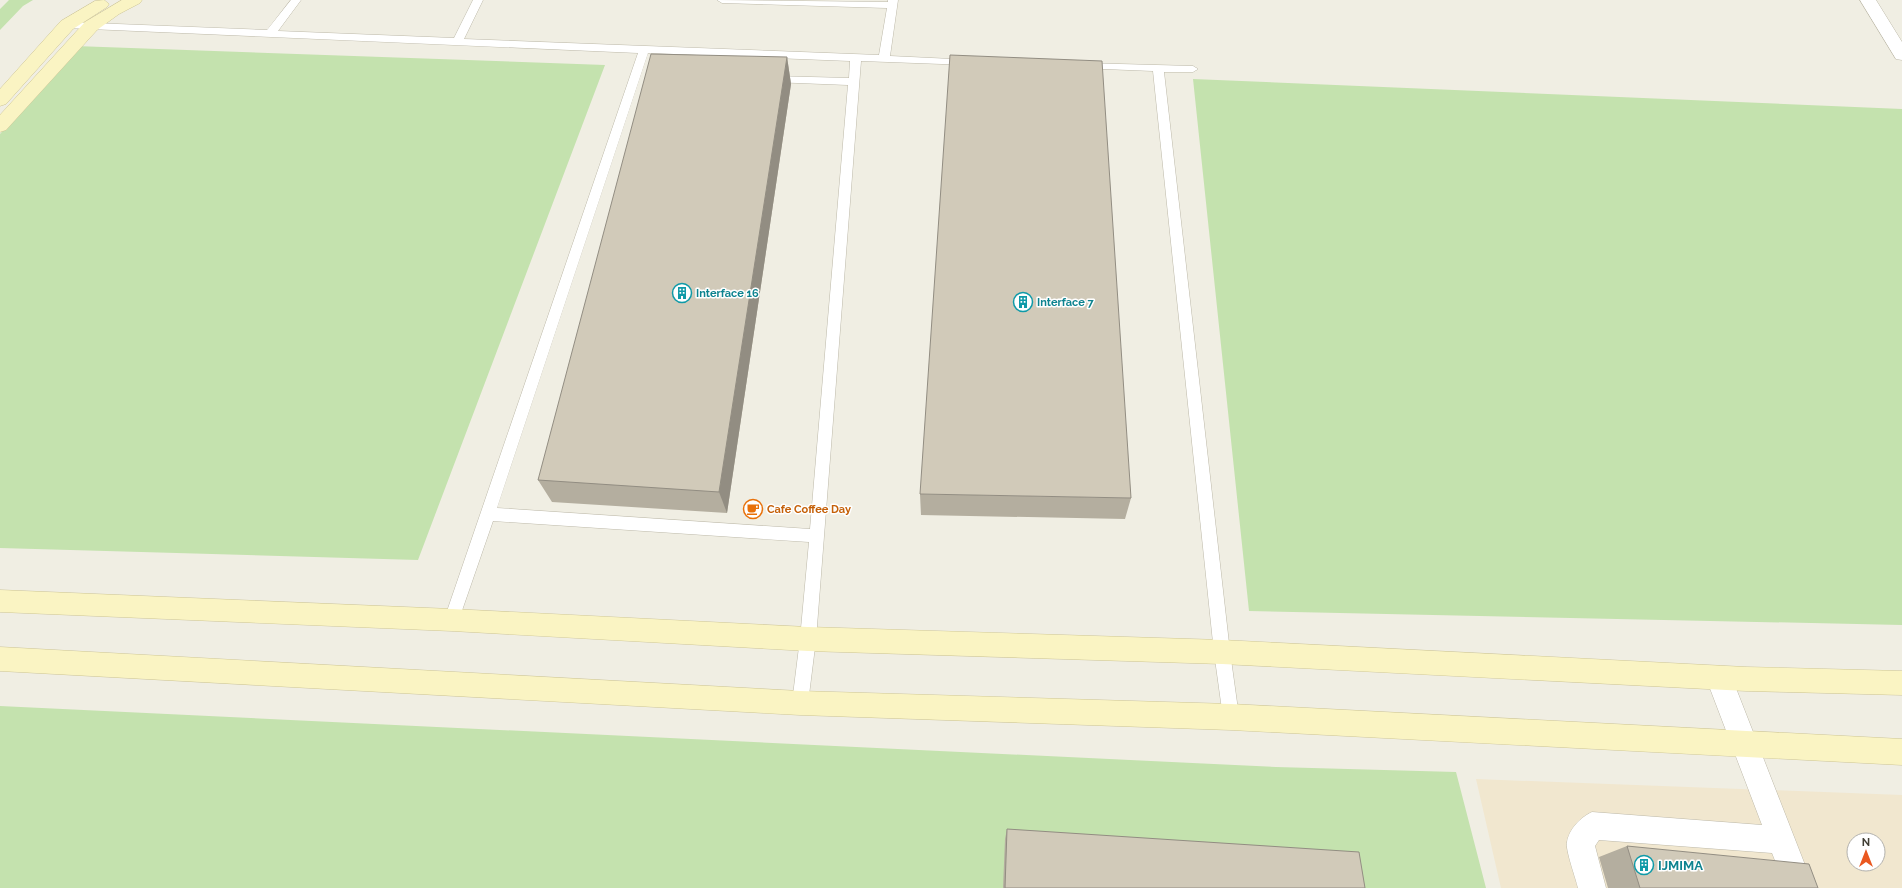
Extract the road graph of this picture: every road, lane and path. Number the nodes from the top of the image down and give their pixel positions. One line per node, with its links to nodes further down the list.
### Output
1 (107, 0): 8 (street)
2 (134, 0): 9 (street)
3 (296, 0): 10 (lane)
4 (478, 0): 11 (lane)
5 (722, 0): 7 (lane)
6 (1868, 0): 13 (street)
7 (893, 2): 15 (lane)
8 (67, 25): 9 (lane); 22 (street)
9 (91, 26): 10 (lane); 23 (street)
10 (270, 34): 11 (lane)
11 (457, 42): 12 (lane)
12 (644, 50): 14 (lane); 24 (lane)
13 (1902, 55)
14 (856, 58): 15 (lane); 21 (lane)
15 (884, 59): 16 (lane)
16 (978, 62)
17 (1072, 65): 18 (lane)
18 (1158, 68): 19 (lane); 29 (lane)
19 (1193, 69)
20 (760, 78): 21 (lane)
21 (854, 82): 25 (lane)
22 (0, 100)
23 (0, 126)
24 (487, 514): 25 (lane); 27 (lane)
25 (816, 536): 28 (lane)
26 (0, 601): 27 (street)
27 (452, 620): 28 (street)
28 (808, 639): 29 (street); 33 (lane)
29 (1222, 652): 31 (street); 34 (lane)
30 (0, 659): 33 (street)
31 (1718, 678): 32 (street); 35 (street)
32 (1902, 683)
33 (800, 702): 34 (street)
34 (1231, 717): 35 (street)
35 (1744, 745): 36 (street); 37 (street)
36 (1902, 752)
37 (1781, 840): 38 (street); 39 (street)
38 (1592, 888)
39 (1800, 888)

